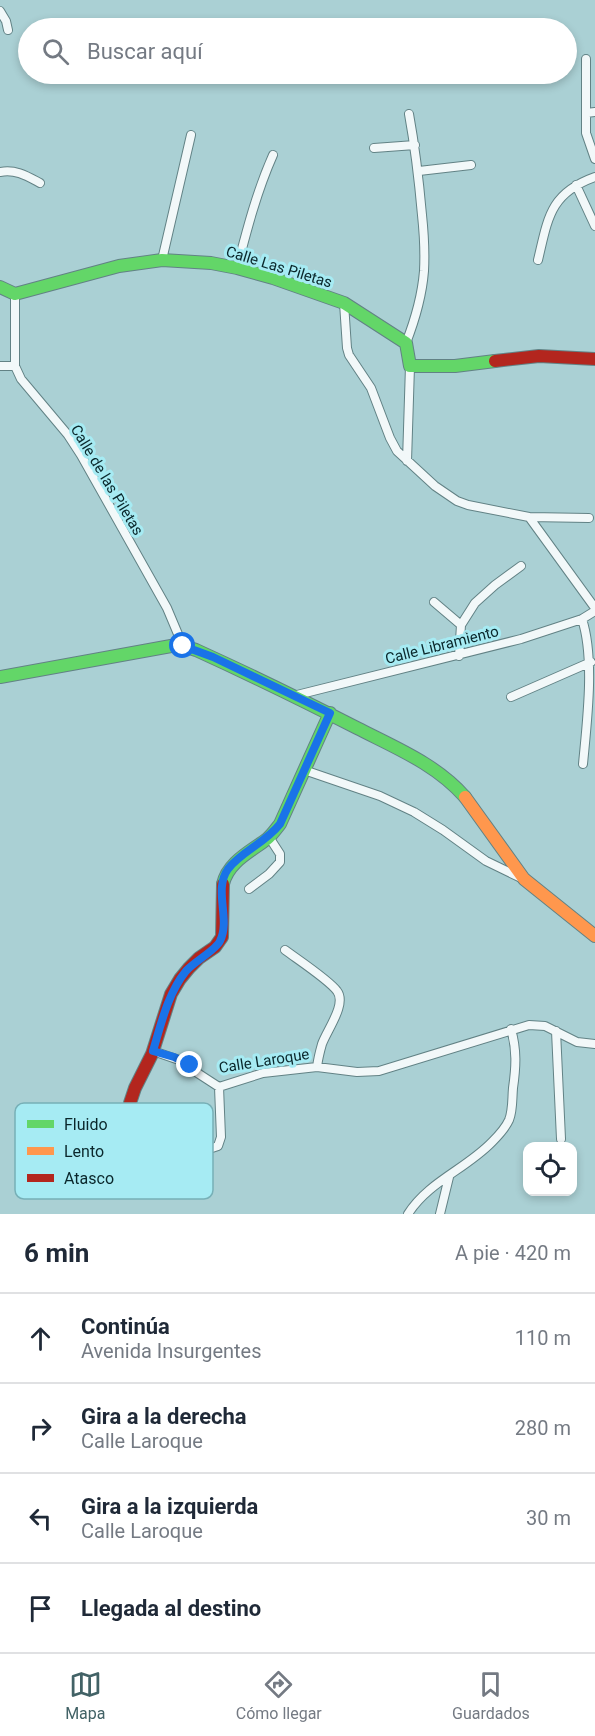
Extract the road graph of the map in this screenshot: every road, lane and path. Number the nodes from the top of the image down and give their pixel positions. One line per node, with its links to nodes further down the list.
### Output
1 (0, 11): 2 (street)
2 (8, 30)
3 (586, 59): 4 (street)
4 (590, 112): 10 (street)
5 (410, 114): 7 (street)
6 (191, 135): 18 (street)
7 (415, 145): 8 (street); 12 (street)
8 (374, 148)
9 (273, 155): 20 (street)
10 (595, 159)
11 (471, 165): 12 (street)
12 (418, 171): 24 (street)
13 (0, 172): 15 (street)
14 (595, 177): 16 (street)
15 (40, 183)
16 (576, 185): 17 (street); 19 (street)
17 (595, 226)
18 (162, 260): 20 (street, Calle Las Piletas); 22 (street, Calle Las Piletas)
19 (538, 260)
20 (237, 268): 23 (street, Calle Las Piletas)
21 (0, 287): 22 (street)
22 (15, 294): 27 (street)
23 (344, 303): 24 (street, Calle Las Piletas); 29 (street)
24 (406, 343): 28 (street)
25 (595, 359): 28 (street)
26 (0, 366): 27 (street)
27 (15, 366): 37 (street, Calle de las Piletas)
28 (410, 366): 29 (street)
29 (407, 460): 30 (street)
30 (529, 517): 31 (street); 34 (street)
31 (589, 518)
32 (521, 566): 36 (street)
33 (434, 602): 36 (street)
34 (595, 610): 35 (street, Calle Libramiento)
35 (582, 619): 38 (street, Calle Libramiento); 39 (street)
36 (460, 625): 38 (street)
37 (183, 646): 40 (street); 41 (street)
38 (459, 656): 41 (street, Calle Libramiento)
39 (591, 662): 42 (street); 44 (street)
40 (0, 677)
41 (293, 696): 43 (street)
42 (511, 697)
43 (330, 713): 45 (street); 47 (street)
44 (583, 764)
45 (304, 770): 46 (street); 47 (street)
46 (269, 837): 48 (street); 54 (street)
47 (525, 879): 49 (street)
48 (249, 889)
49 (595, 936)
50 (285, 950): 55 (street)
51 (511, 1029): 52 (street, Calle Laroque); 55 (street, Calle Laroque); 60 (street)
52 (556, 1032): 53 (street, Calle Laroque); 58 (street)
53 (595, 1044)
54 (153, 1051): 56 (street, Calle Laroque); 57 (street)
55 (317, 1067): 56 (street, Calle Laroque)
56 (219, 1087): 59 (street)
57 (131, 1103)
58 (561, 1139)
59 (213, 1148)
60 (449, 1176): 61 (street); 62 (street)
61 (408, 1214)
62 (440, 1214)

